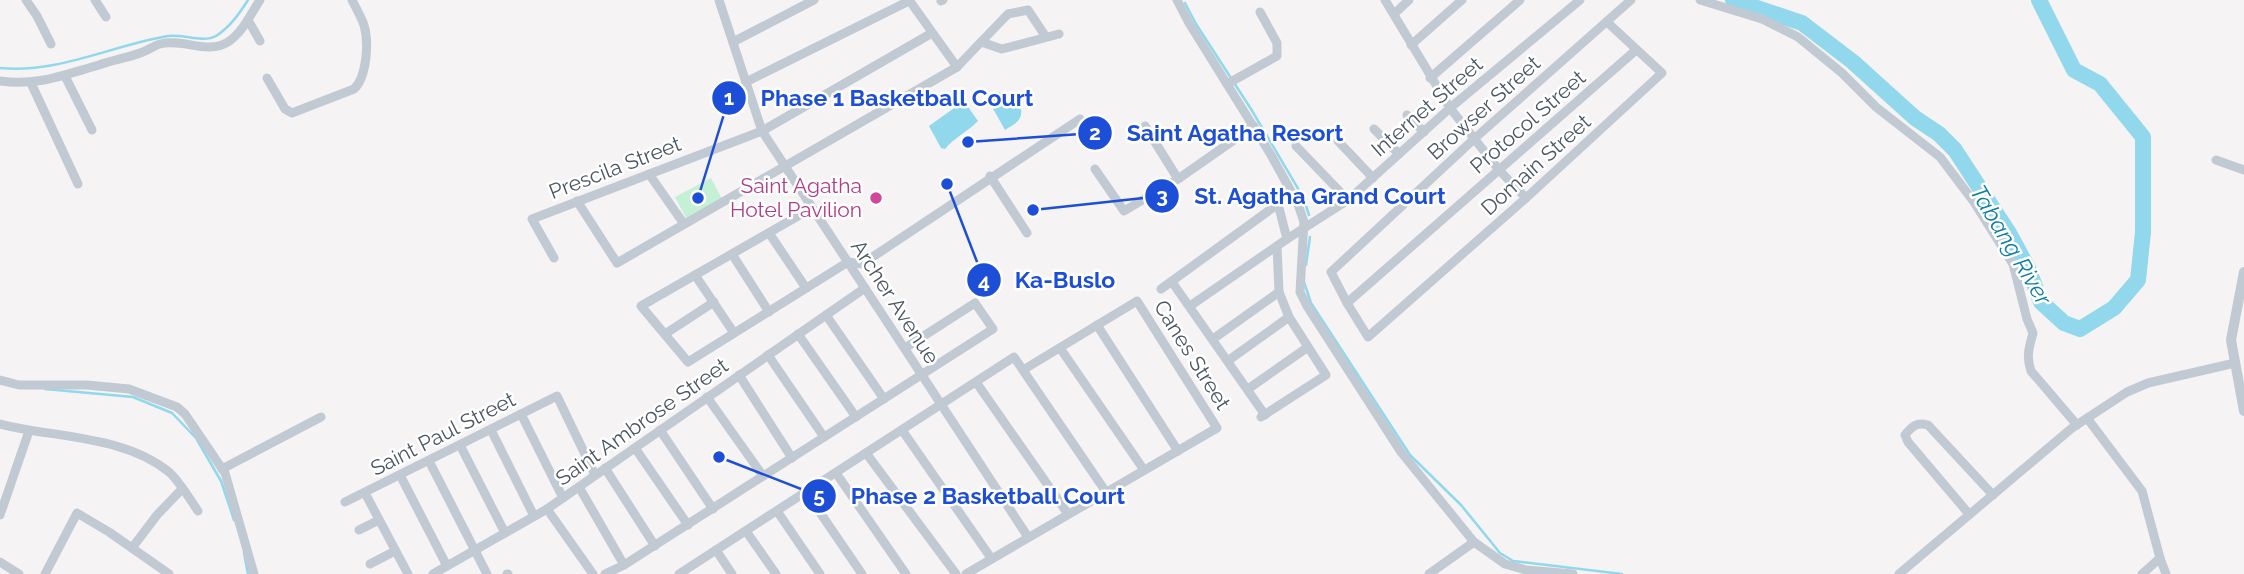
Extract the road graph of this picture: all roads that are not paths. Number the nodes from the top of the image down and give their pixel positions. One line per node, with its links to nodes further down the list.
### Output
1 (26, 0): 27 (street)
2 (95, 0): 18 (street)
3 (260, 0): 19 (street)
4 (352, 0): 32 (street)
5 (719, 0): 25 (street, Archer Avenue)
6 (814, 0): 25 (street)
7 (909, 0): 21 (street); 35 (street)
8 (1178, 0): 36 (street)
9 (1385, 0): 17 (street)
10 (1409, 0): 17 (street)
11 (1462, 0): 28 (street)
12 (1520, 0): 33 (street)
13 (1580, 0): 38 (street, Internet Street)
14 (1631, 0): 20 (street, Browser Street)
15 (1700, 0): 113 (street)
16 (1260, 12): 36 (street)
17 (1394, 14): 28 (street)
18 (106, 17)
19 (248, 20): 24 (street); 31 (street)
20 (1607, 22): 29 (street); 47 (street, Browser Street)
21 (932, 33): 30 (street); 45 (street, Prescila Street)
22 (1059, 34): 23 (street)
23 (1046, 37): 26 (street); 26 (street)
24 (260, 41)
25 (733, 42): 35 (street, Archer Avenue)
26 (981, 42): 30 (street)
27 (51, 44)
28 (1411, 45): 33 (street)
29 (1636, 50): 54 (street, Protocol Street); 61 (street, Domain Street)
30 (957, 67): 52 (street)
31 (65, 76): 37 (street); 44 (street)
32 (267, 78)
33 (1430, 78): 38 (street)
34 (0, 81): 37 (street)
35 (746, 82): 45 (street, Archer Avenue)
36 (1231, 82): 42 (street)
37 (31, 83): 60 (street)
38 (1450, 108): 46 (street, Internet Street); 47 (street)
39 (1407, 115): 46 (street)
40 (1080, 119): 57 (street)
41 (1145, 126): 59 (street)
42 (1254, 126): 59 (street); 66 (street)
43 (1374, 129): 50 (street)
44 (92, 130)
45 (762, 131): 52 (street, Archer Avenue); 56 (street, Prescila Street)
46 (1424, 132): 50 (street, Internet Street)
47 (1474, 139): 54 (street); 82 (street, Browser Street)
48 (1338, 141): 58 (street)
49 (1296, 146): 62 (street)
50 (1399, 154): 58 (street, Internet Street)
51 (2216, 160): 55 (street)
52 (785, 166): 64 (street, Archer Avenue); 65 (street)
53 (1095, 169): 59 (street)
54 (1499, 170): 61 (street); 82 (street, Protocol Street)
55 (2244, 170)
56 (649, 174): 63 (street, Prescila Street); 65 (street)
57 (990, 176): 68 (street); 73 (street)
58 (1373, 178): 62 (street, Internet Street)
59 (1178, 179)
60 (78, 184)
61 (1526, 198): 82 (street, Domain Street)
62 (1348, 200): 66 (street, Internet Street)
63 (577, 201): 65 (street); 72 (street, Prescila Street)
64 (812, 208): 67 (street); 73 (street, Archer Avenue)
65 (684, 224)
66 (1303, 230): 69 (street, Internet Street); 156 (street)
67 (769, 233): 71 (street); 77 (street)
68 (1027, 233)
69 (1287, 239): 70 (street, Internet Street); 76 (street)
70 (1277, 246): 80 (street); 83 (street, Internet Street)
71 (732, 254): 75 (street); 84 (street)
72 (554, 258)
73 (848, 262): 77 (street); 78 (street, Archer Avenue)
74 (2244, 272): 97 (street)
75 (695, 275): 81 (street); 89 (street)
76 (1172, 282): 79 (street); 83 (street)
77 (806, 288): 84 (street)
78 (865, 288): 85 (street, Saint Ambrose Street); 93 (street, Archer Avenue)
79 (1161, 289)
80 (1279, 292): 86 (street); 91 (street)
81 (714, 302): 88 (street); 89 (street)
82 (1347, 303)
83 (1190, 306): 91 (street)
84 (769, 312): 88 (street)
85 (826, 314): 90 (street, Saint Ambrose Street); 105 (street)
86 (1289, 317): 92 (street); 96 (street)
87 (1097, 325): 94 (street); 121 (street); 121 (street, Canes Street)
88 (734, 333): 89 (street)
89 (665, 334)
90 (798, 334): 95 (street, Saint Ambrose Street); 110 (street)
91 (1213, 339): 96 (street)
92 (1308, 347): 103 (street); 103 (street)
93 (905, 348): 100 (street, Archer Avenue); 100 (street)
94 (1060, 348): 98 (street); 127 (street)
95 (768, 355): 99 (street, Saint Ambrose Street); 118 (street)
96 (1229, 360): 103 (street)
97 (2235, 363): 107 (street); 111 (street)
98 (1023, 370): 102 (street); 137 (street)
99 (739, 375): 104 (street, Saint Ambrose Street); 123 (street)
100 (922, 375): 105 (street); 106 (street, Archer Avenue)
101 (0, 380): 126 (street)
102 (976, 382): 106 (street); 146 (street)
103 (1248, 389)
104 (707, 397): 115 (street, Saint Ambrose Street); 131 (street)
105 (884, 399): 110 (street)
106 (941, 404): 116 (street); 155 (street, Archer Avenue)
107 (2244, 411)
108 (521, 414): 114 (street, Saint Paul Street); 130 (street, Saint Paul Street); 140 (street)
109 (321, 417): 126 (street)
110 (856, 417): 118 (street)
111 (2087, 418): 113 (street); 163 (street)
112 (0, 424): 117 (street)
113 (2077, 425): 139 (street)
114 (491, 430): 119 (street, Saint Paul Street); 149 (street)
115 (660, 430): 120 (street, Saint Ambrose Street); 143 (street)
116 (902, 430): 122 (street); 162 (street)
117 (29, 431): 133 (street); 135 (street)
118 (824, 437): 123 (street)
119 (460, 445): 124 (street, Saint Paul Street); 154 (street)
120 (635, 447): 125 (street, Saint Ambrose Street); 151 (street)
121 (1178, 451): 127 (street)
122 (866, 453): 128 (street); 183 (street)
123 (792, 458): 131 (street)
124 (429, 461): 129 (street, Saint Paul Street); 159 (street)
125 (605, 468): 130 (street, Saint Ambrose Street); 157 (street)
126 (222, 469): 172 (street)
127 (1144, 470): 137 (street)
128 (836, 473): 136 (street); 182 (street)
129 (400, 475): 138 (street, Saint Paul Street); 167 (street)
130 (595, 475): 134 (street, Saint Ambrose Street)
131 (763, 476): 143 (street)
132 (0, 483): 133 (street)
133 (11, 485): 148 (street)
134 (579, 487): 140 (street, Saint Ambrose Street); 166 (street)
135 (182, 489): 144 (street); 158 (street)
136 (806, 492): 145 (street); 181 (street)
137 (1106, 492): 146 (street)
138 (365, 493): 141 (street, Saint Paul Street); 150 (street)
139 (1993, 495): 147 (street); 147 (street)
140 (563, 498): 142 (street, Saint Ambrose Street)
141 (345, 502)
142 (547, 509): 149 (street, Saint Ambrose Street); 176 (street)
143 (713, 509): 151 (street)
144 (198, 511)
145 (776, 511): 153 (street); 180 (street)
146 (1068, 514): 155 (street)
147 (1969, 514): 187 (street)
148 (0, 515)
149 (534, 516): 154 (street, Saint Ambrose Street)
150 (379, 520): 152 (street); 161 (street)
151 (688, 525): 157 (street)
152 (359, 530)
153 (746, 531): 160 (street); 179 (street)
154 (505, 533): 159 (street, Saint Ambrose Street)
155 (1028, 537): 162 (street)
156 (1474, 542): 185 (street); 186 (street)
157 (655, 546): 166 (street)
158 (132, 548): 170 (street); 171 (street)
159 (475, 550): 167 (street, Saint Ambrose Street); 175 (street)
160 (716, 550): 168 (street); 178 (street)
161 (395, 551): 165 (street); 173 (street)
162 (991, 558): 184 (street)
163 (2160, 558): 188 (street); 189 (street)
164 (0, 562): 169 (street)
165 (370, 564)
166 (624, 565): 177 (street)
167 (447, 566): 174 (street, Saint Ambrose Street)
168 (684, 573)
169 (19, 574)
170 (46, 574)
171 (169, 574)
172 (254, 574)
173 (408, 574)
174 (433, 574)
175 (487, 574)
176 (593, 574)
177 (605, 574)
178 (732, 574)
179 (776, 574)
180 (820, 574)
181 (862, 574)
182 (906, 574)
183 (957, 574)
184 (966, 574)
185 (1429, 574)
186 (1573, 574)
187 (1899, 574)
188 (2142, 574)
189 (2166, 574)

